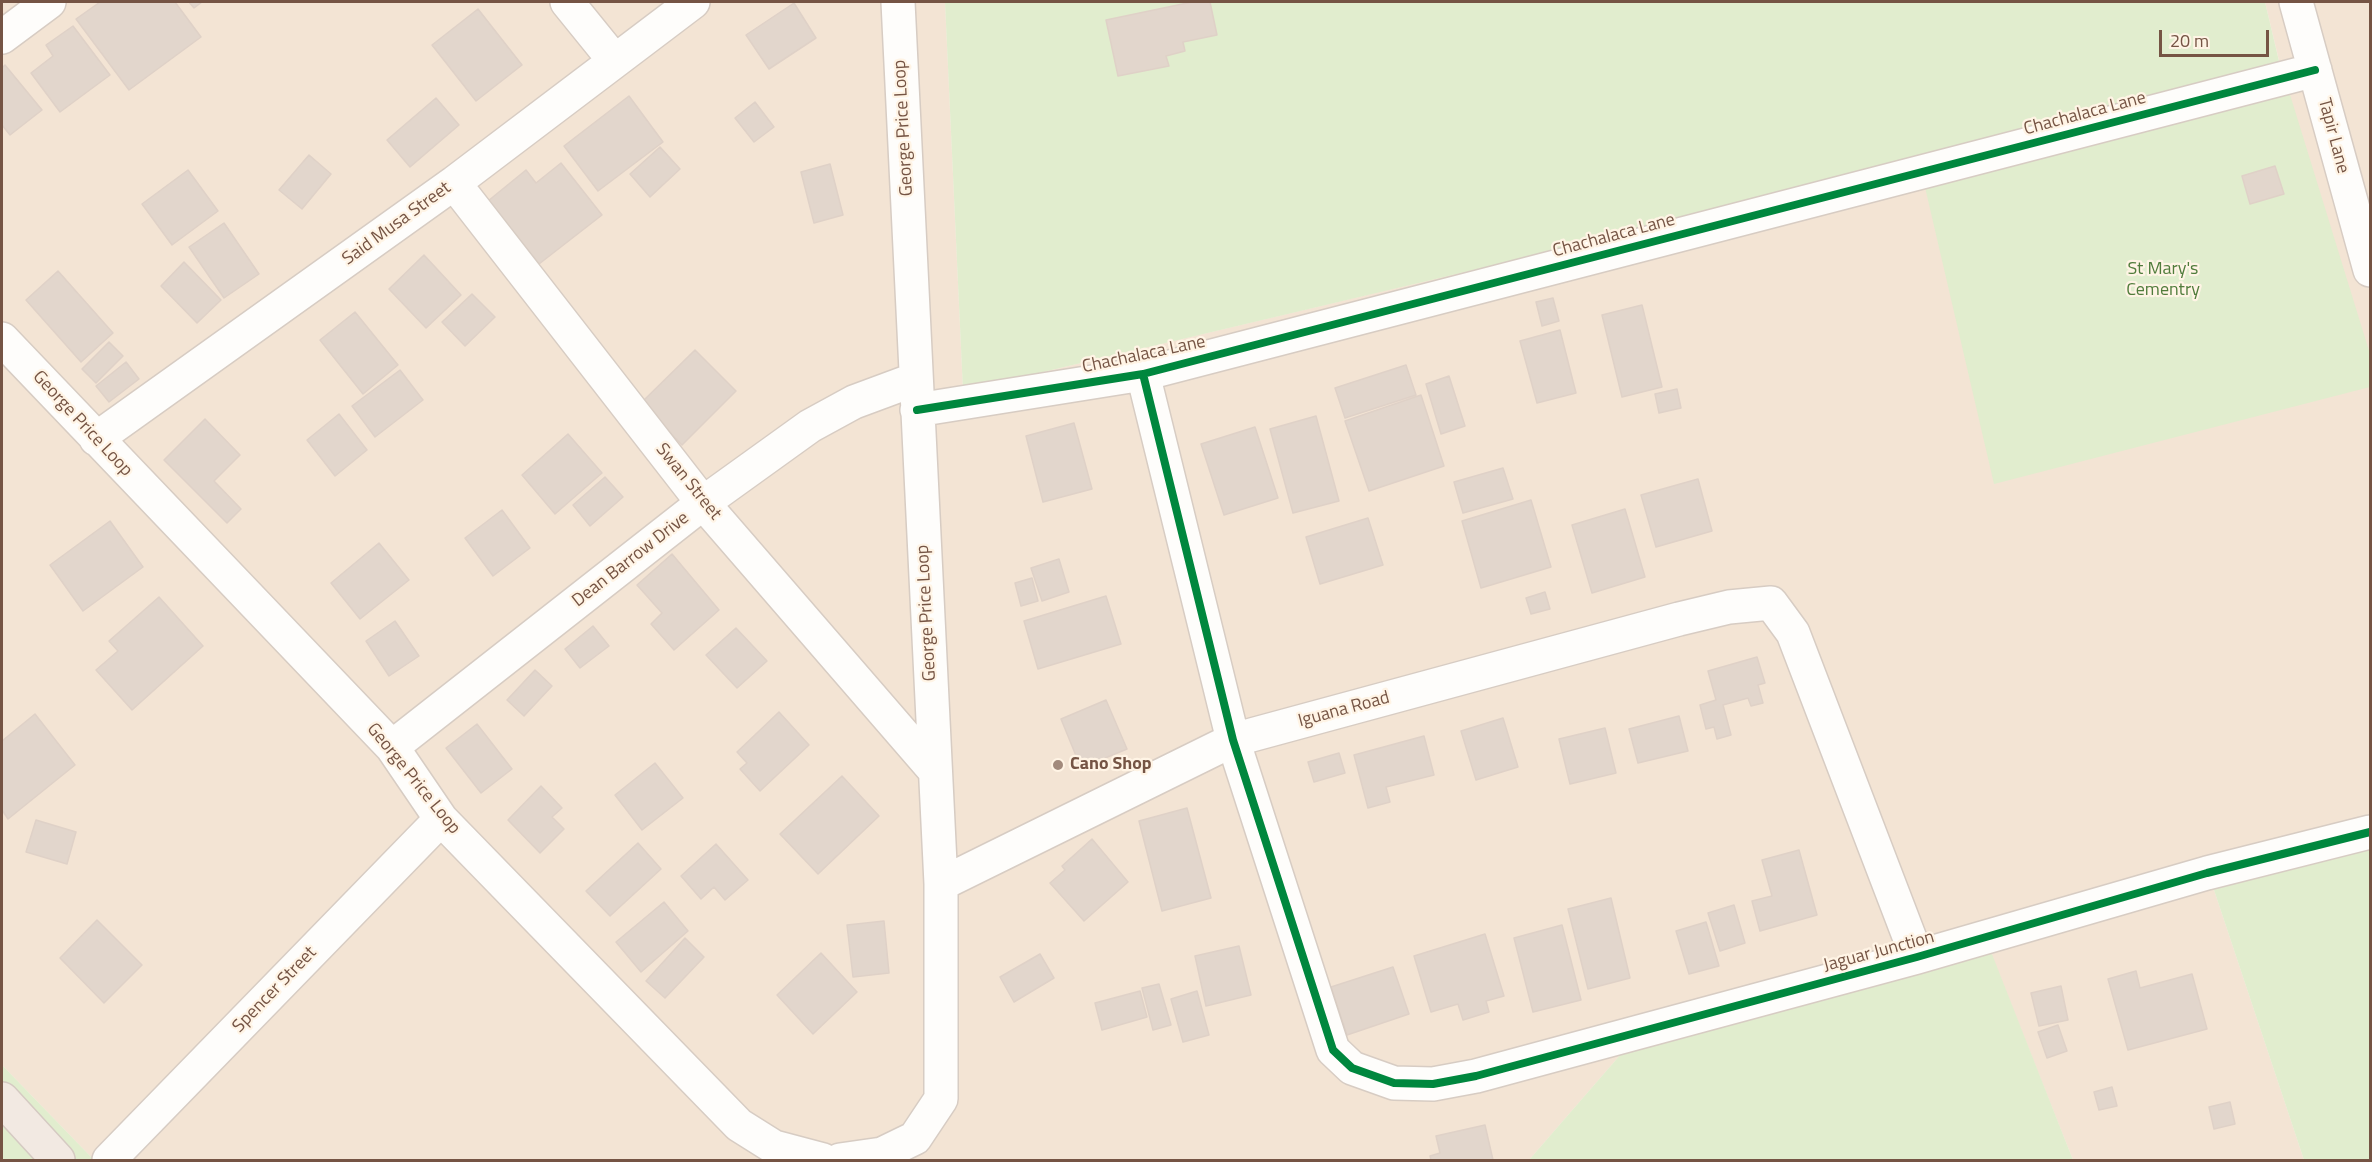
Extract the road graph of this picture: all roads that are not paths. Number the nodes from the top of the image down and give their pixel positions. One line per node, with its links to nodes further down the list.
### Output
1 (49, 2): 6 (street)
2 (567, 2): 7 (street)
3 (693, 2): 7 (street, Said Musa Street)
4 (898, 2): 13 (street, George Price Loop)
5 (2296, 2): 8 (street, Tapir Lane)
6 (2, 38)
7 (614, 60): 9 (street, Said Musa Street)
8 (2315, 70): 10 (street, Tapir Lane); 12 (street, Chachalaca Lane)
9 (454, 183): 14 (street, Said Musa Street); 15 (street, Swan Street)
10 (2370, 270)
11 (2, 339): 14 (street, George Price Loop)
12 (1143, 374): 13 (street, Chachalaca Lane); 16 (street, Jaguar Junction)
13 (916, 394): 15 (street, Dean Barrow Drive); 18 (street, George Price Loop)
14 (96, 439): 17 (street, George Price Loop)
15 (703, 503): 17 (street, Dean Barrow Drive); 18 (street, Swan Street)
16 (1233, 740): 21 (street, Iguana Road); 22 (street, Jaguar Junction); 22 (street, Iguana Road)
17 (392, 747): 19 (street, George Price Loop)
18 (935, 771): 21 (street, George Price Loop)
19 (441, 819): 25 (street, Spencer Street); 26 (street, George Price Loop)
20 (2370, 832): 22 (street, Jaguar Junction)
21 (941, 884): 27 (street, George Price Loop)
22 (1917, 957)
23 (2, 1099): 24 (highway)
24 (58, 1161)
25 (109, 1161)
26 (823, 1161)
27 (840, 1161)

